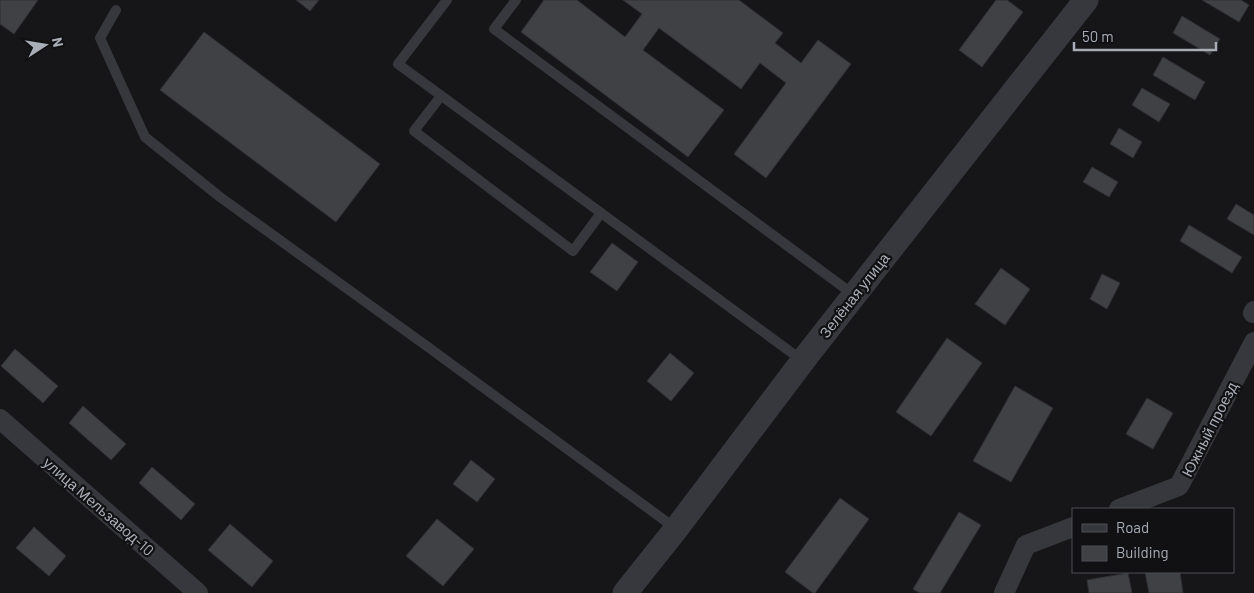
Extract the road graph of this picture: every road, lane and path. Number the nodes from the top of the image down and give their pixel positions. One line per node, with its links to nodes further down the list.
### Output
1 (447, 0): 5 (lane)
2 (516, 0): 7 (lane)
3 (1086, 0): 7 (street, Зелёная улица)
4 (116, 10): 13 (lane)
5 (441, 96): 6 (lane); 6 (lane)
6 (601, 213): 9 (lane)
7 (854, 295): 9 (street, Зелёная улица)
8 (1254, 342): 11 (street, Южный проезд)
9 (803, 361): 13 (street, Зелёная улица)
10 (0, 419): 14 (street, улица Мельзавод-10)
11 (1123, 508)
12 (1072, 527): 16 (street)
13 (676, 529): 15 (street, Зелёная улица)
14 (198, 593)
15 (625, 593)
16 (1004, 593)

